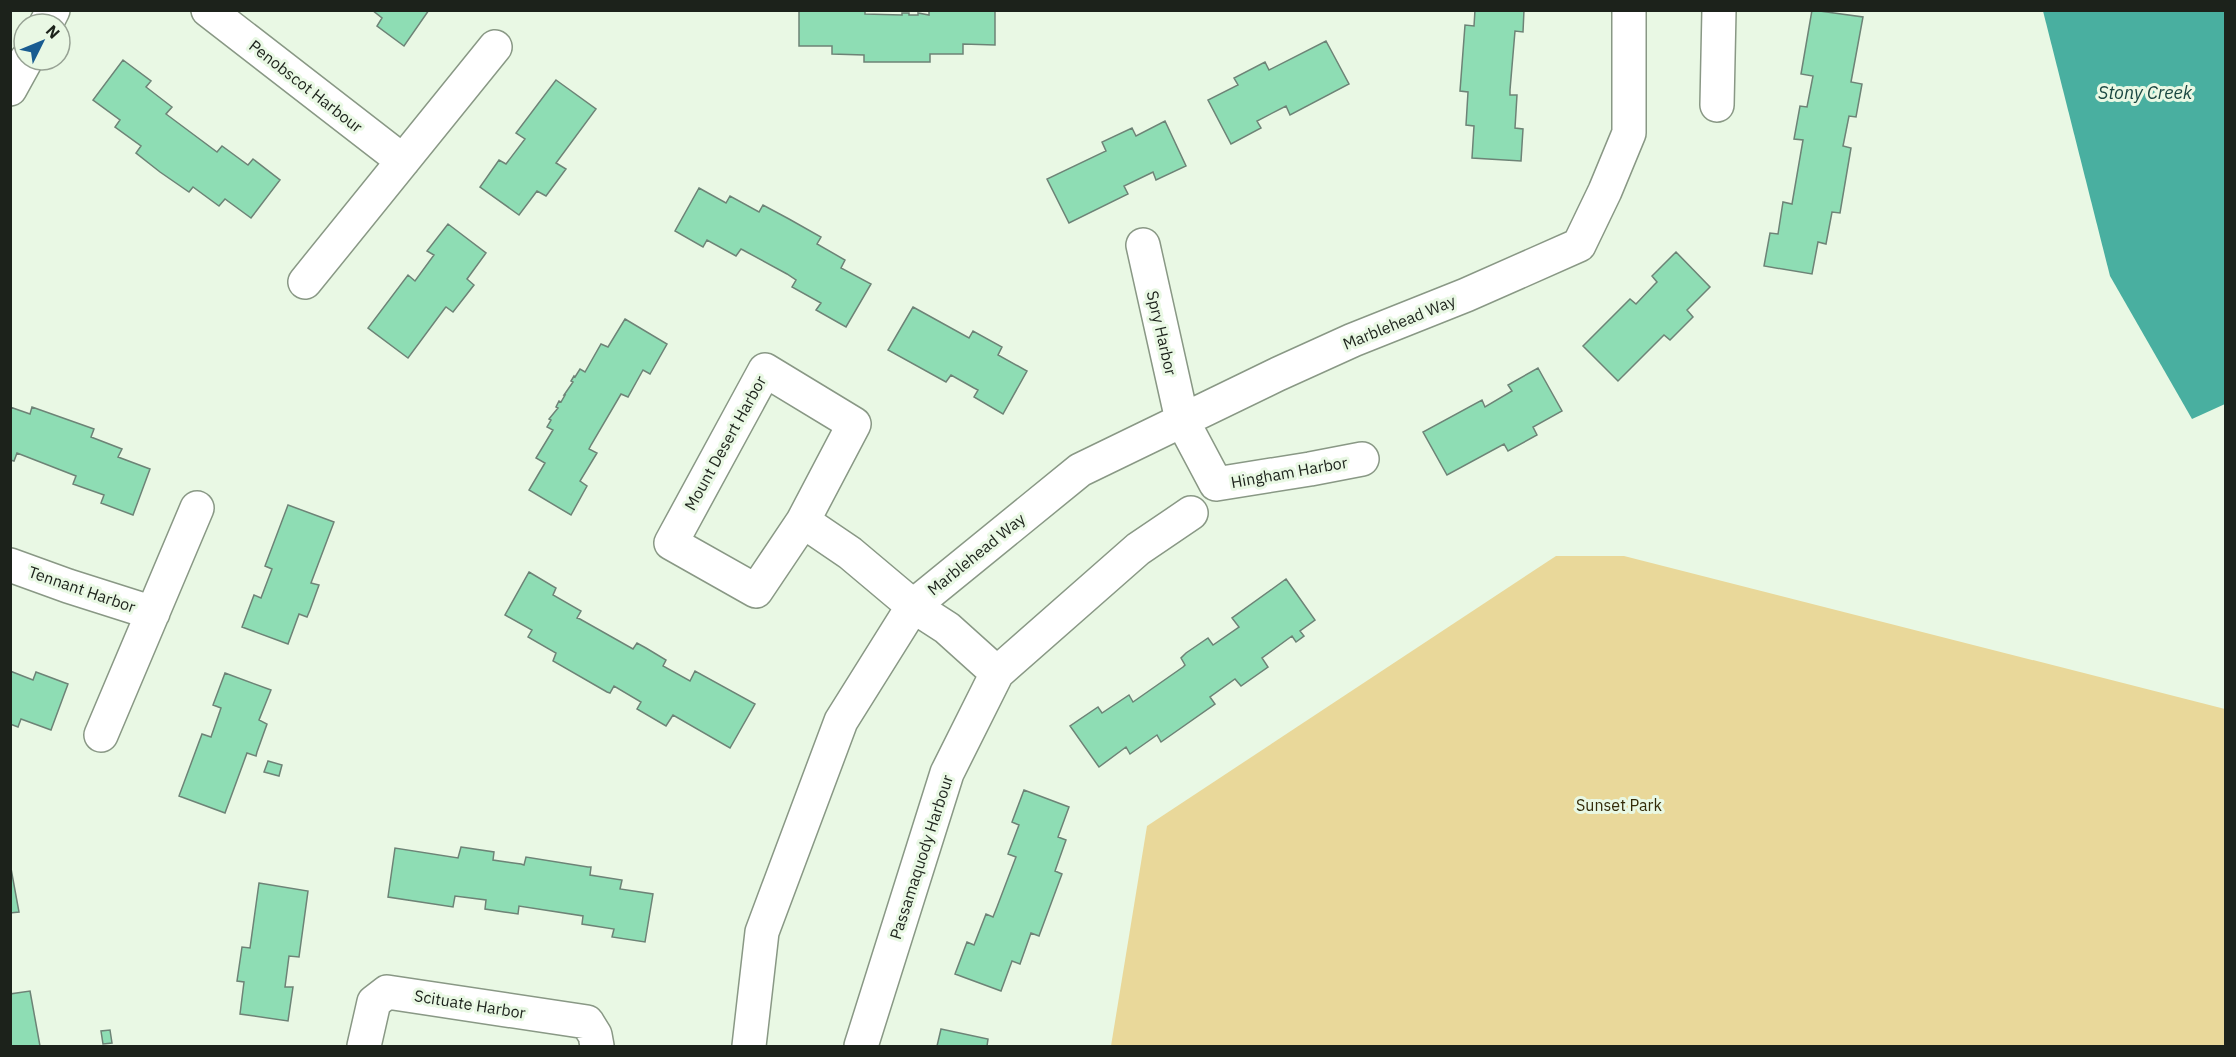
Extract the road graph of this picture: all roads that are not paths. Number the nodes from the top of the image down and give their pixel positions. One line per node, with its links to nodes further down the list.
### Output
1 (208, 10): 8 (street, Penobscot Harbour)
2 (1629, 10): 11 (street, Marblehead Way)
3 (1719, 10): 7 (street)
4 (495, 47): 8 (street)
5 (19, 72): 6 (street)
6 (10, 89)
7 (1717, 105)
8 (403, 161): 10 (street)
9 (1143, 245): 11 (street, Spry Harbor)
10 (305, 282)
11 (1182, 420): 12 (street, Hingham Harbor); 17 (street, Marblehead Way)
12 (1362, 459)
13 (197, 508): 18 (street)
14 (1191, 513): 19 (street, Passamaquody Harbour)
15 (803, 521): 15 (street, Mount Desert Harbor); 17 (street)
16 (10, 565): 18 (street, Tennant Harbor)
17 (913, 606): 19 (street); 23 (street, Marblehead Way)
18 (153, 613): 20 (street)
19 (997, 673): 24 (street, Passamaquody Harbour)
20 (101, 735)
21 (364, 1047): 22 (street, Scituate Harbor)
22 (597, 1047)
23 (749, 1047)
24 (861, 1047)

